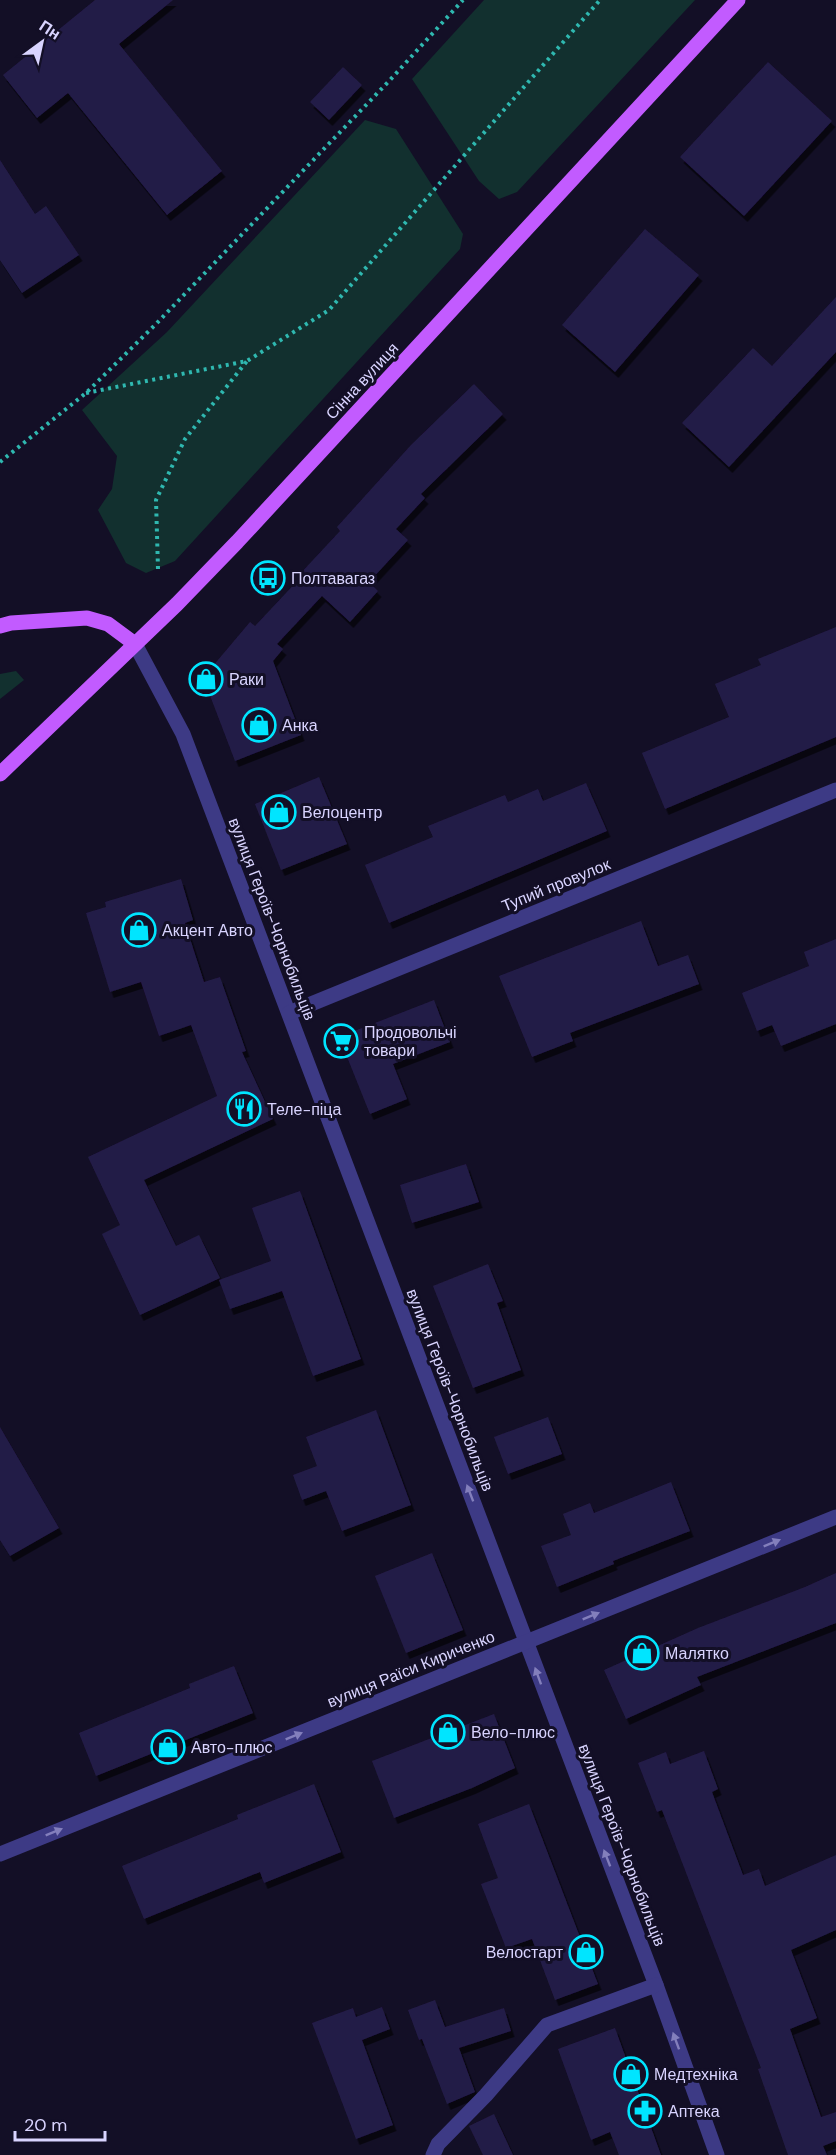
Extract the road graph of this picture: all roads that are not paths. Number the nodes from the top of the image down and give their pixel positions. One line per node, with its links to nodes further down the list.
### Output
1 (738, 0): 3 (main road, Сінна вулиця)
2 (0, 626): 3 (main road)
3 (135, 644): 4 (main road, Сінна вулиця); 6 (street, вулиця Героїв-Чорнобильців)
4 (0, 774)
5 (836, 790): 6 (street, Тупий провулок)
6 (289, 1013): 8 (street, вулиця Героїв-Чорнобильців, one-way to 6)
7 (836, 1517): 8 (street, вулиця Раїси Кириченко, one-way to 7)
8 (526, 1642): 9 (street, вулиця Раїси Кириченко, one-way to 8); 10 (street, вулиця Героїв-Чорнобильців, one-way to 8)
9 (0, 1854)
10 (656, 1986): 11 (street); 12 (street, вулиця Героїв-Чорнобильців, one-way to 10)
11 (433, 2155)
12 (717, 2155)

